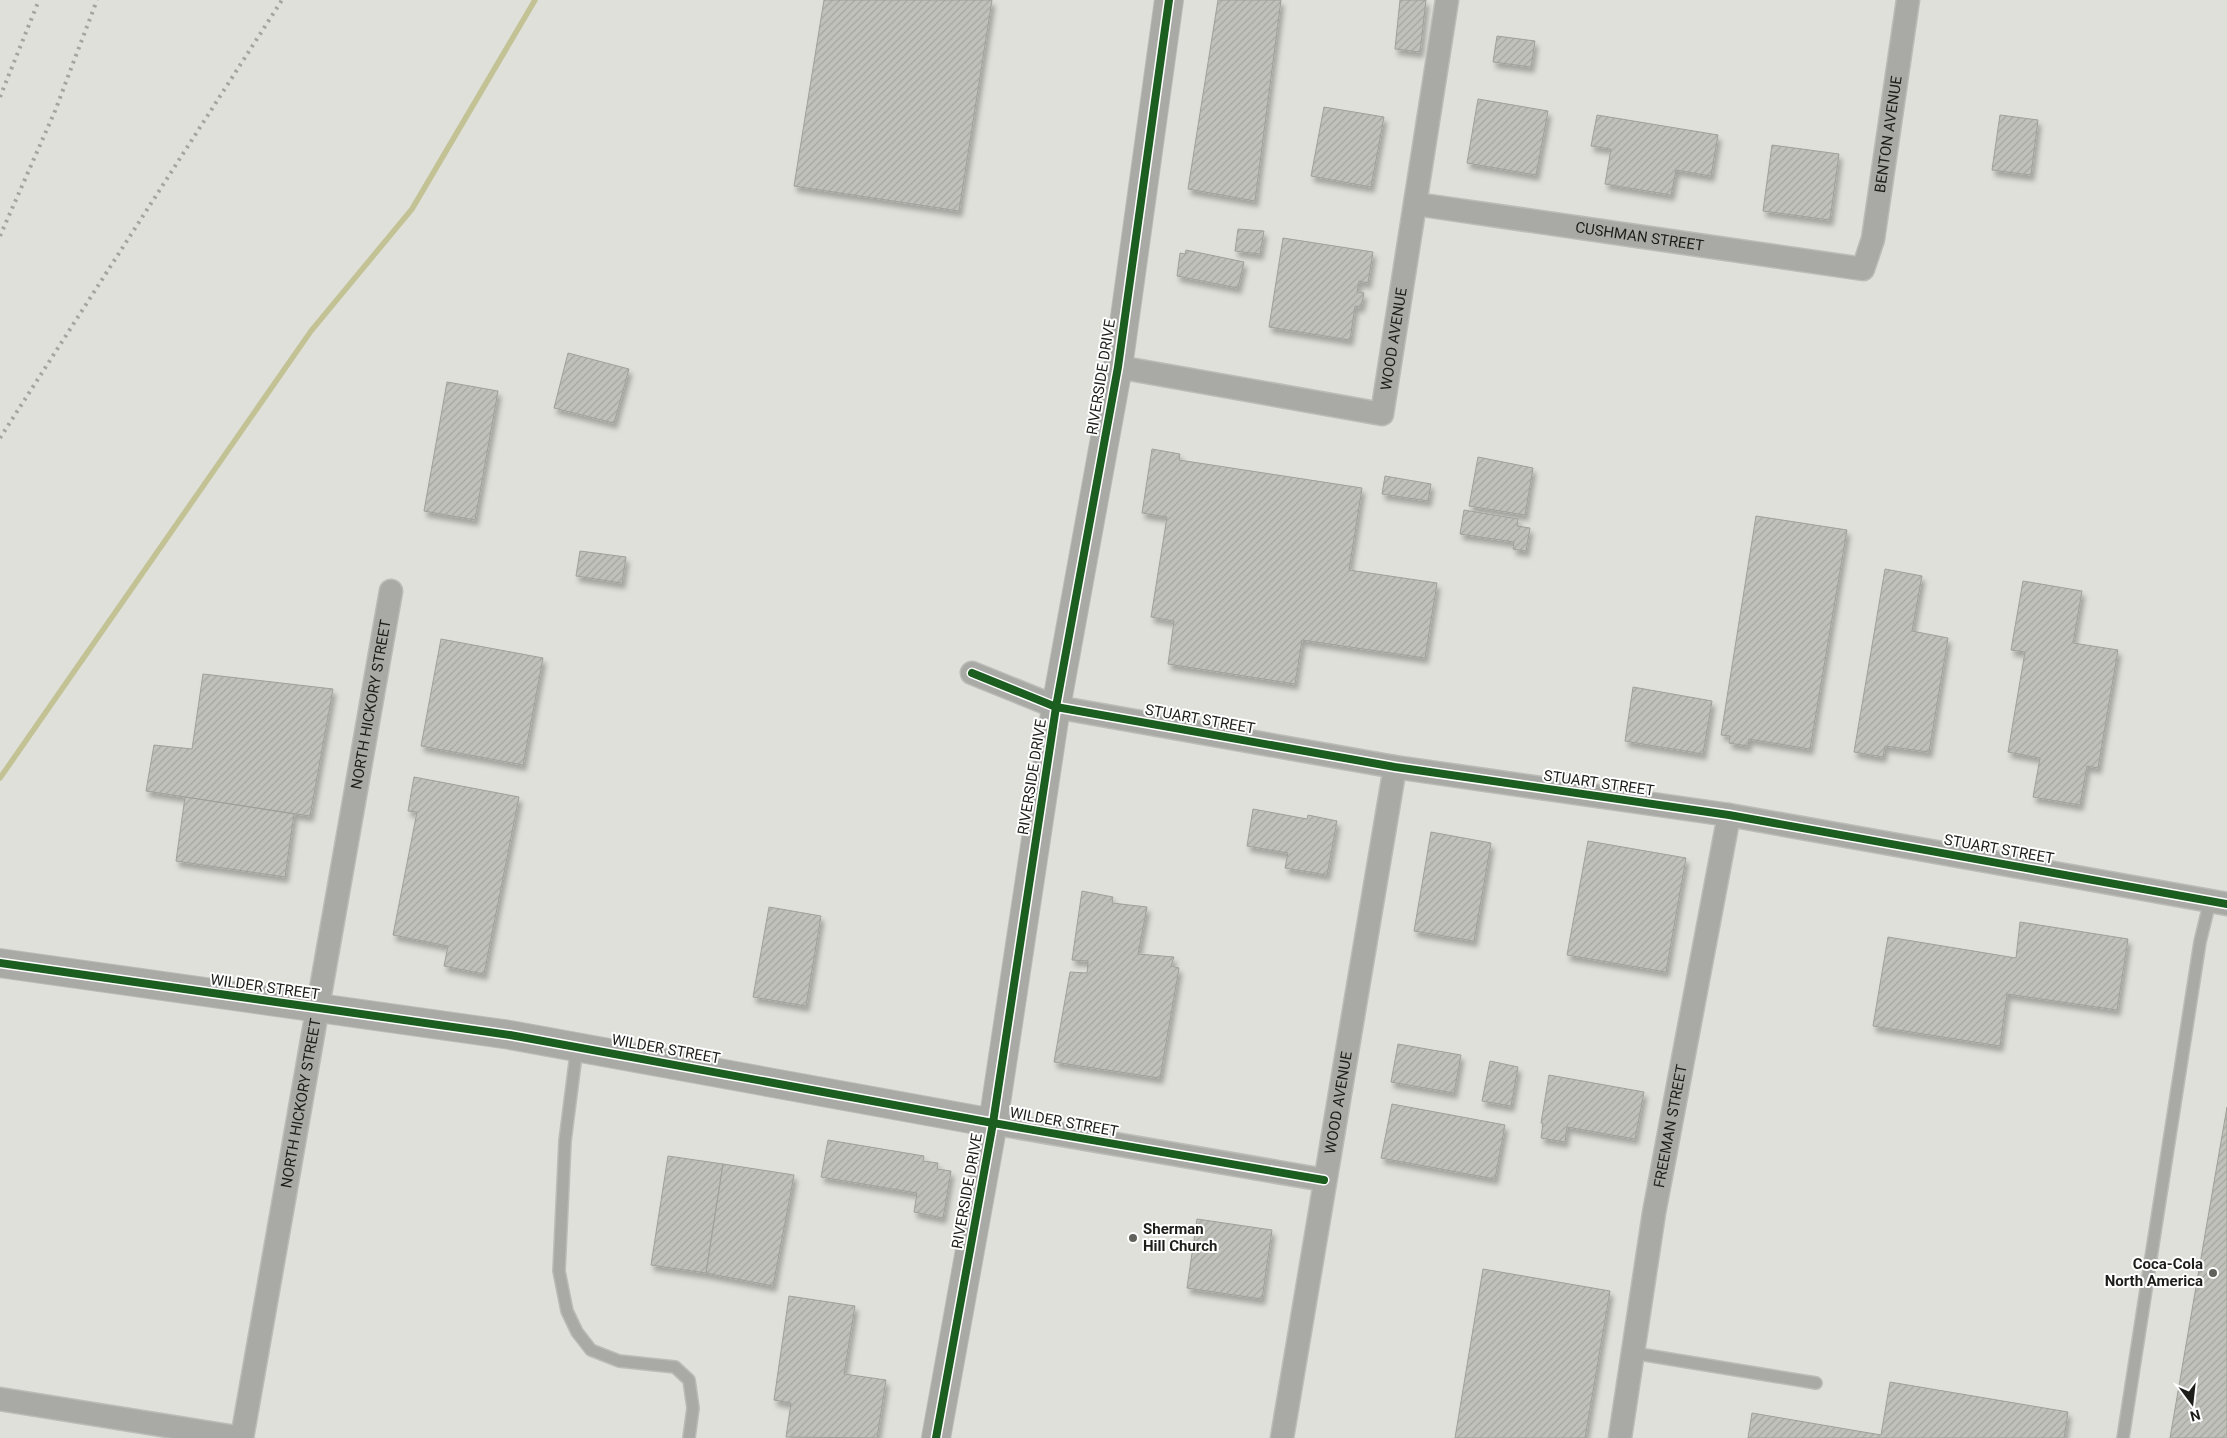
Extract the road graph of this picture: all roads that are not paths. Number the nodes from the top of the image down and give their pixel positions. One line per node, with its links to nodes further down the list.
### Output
1 (1169, 0): 6 (street, RIVERSIDE DRIVE)
2 (1447, 0): 4 (street, WOOD AVENUE)
3 (1908, 0): 5 (street, BENTON AVENUE)
4 (1416, 204): 5 (street, CUSHMAN STREET); 6 (street, WOOD AVENUE)
5 (1864, 269)
6 (1118, 367): 9 (street, RIVERSIDE DRIVE)
7 (391, 591): 14 (street, NORTH HICKORY STREET)
8 (972, 673): 9 (street, STUART STREET)
9 (1056, 707): 10 (street, STUART STREET); 16 (street, RIVERSIDE DRIVE)
10 (1395, 767): 11 (street, STUART STREET); 17 (street, WOOD AVENUE)
11 (1729, 815): 12 (street, STUART STREET); 18 (street, FREEMAN STREET)
12 (2219, 902): 26 (lane)
13 (1, 968): 14 (street, WILDER STREET)
14 (318, 1009): 15 (street, WILDER STREET); 21 (street, NORTH HICKORY STREET)
15 (577, 1047): 16 (street, WILDER STREET); 22 (lane)
16 (993, 1124): 17 (street, WILDER STREET); 23 (street, RIVERSIDE DRIVE)
17 (1324, 1180): 24 (street, WOOD AVENUE)
18 (1633, 1353): 19 (lane); 25 (street, FREEMAN STREET)
19 (1816, 1383)
20 (0, 1399): 21 (street)
21 (242, 1438)
22 (689, 1438)
23 (936, 1438)
24 (1282, 1438)
25 (1620, 1438)
26 (2123, 1438)

